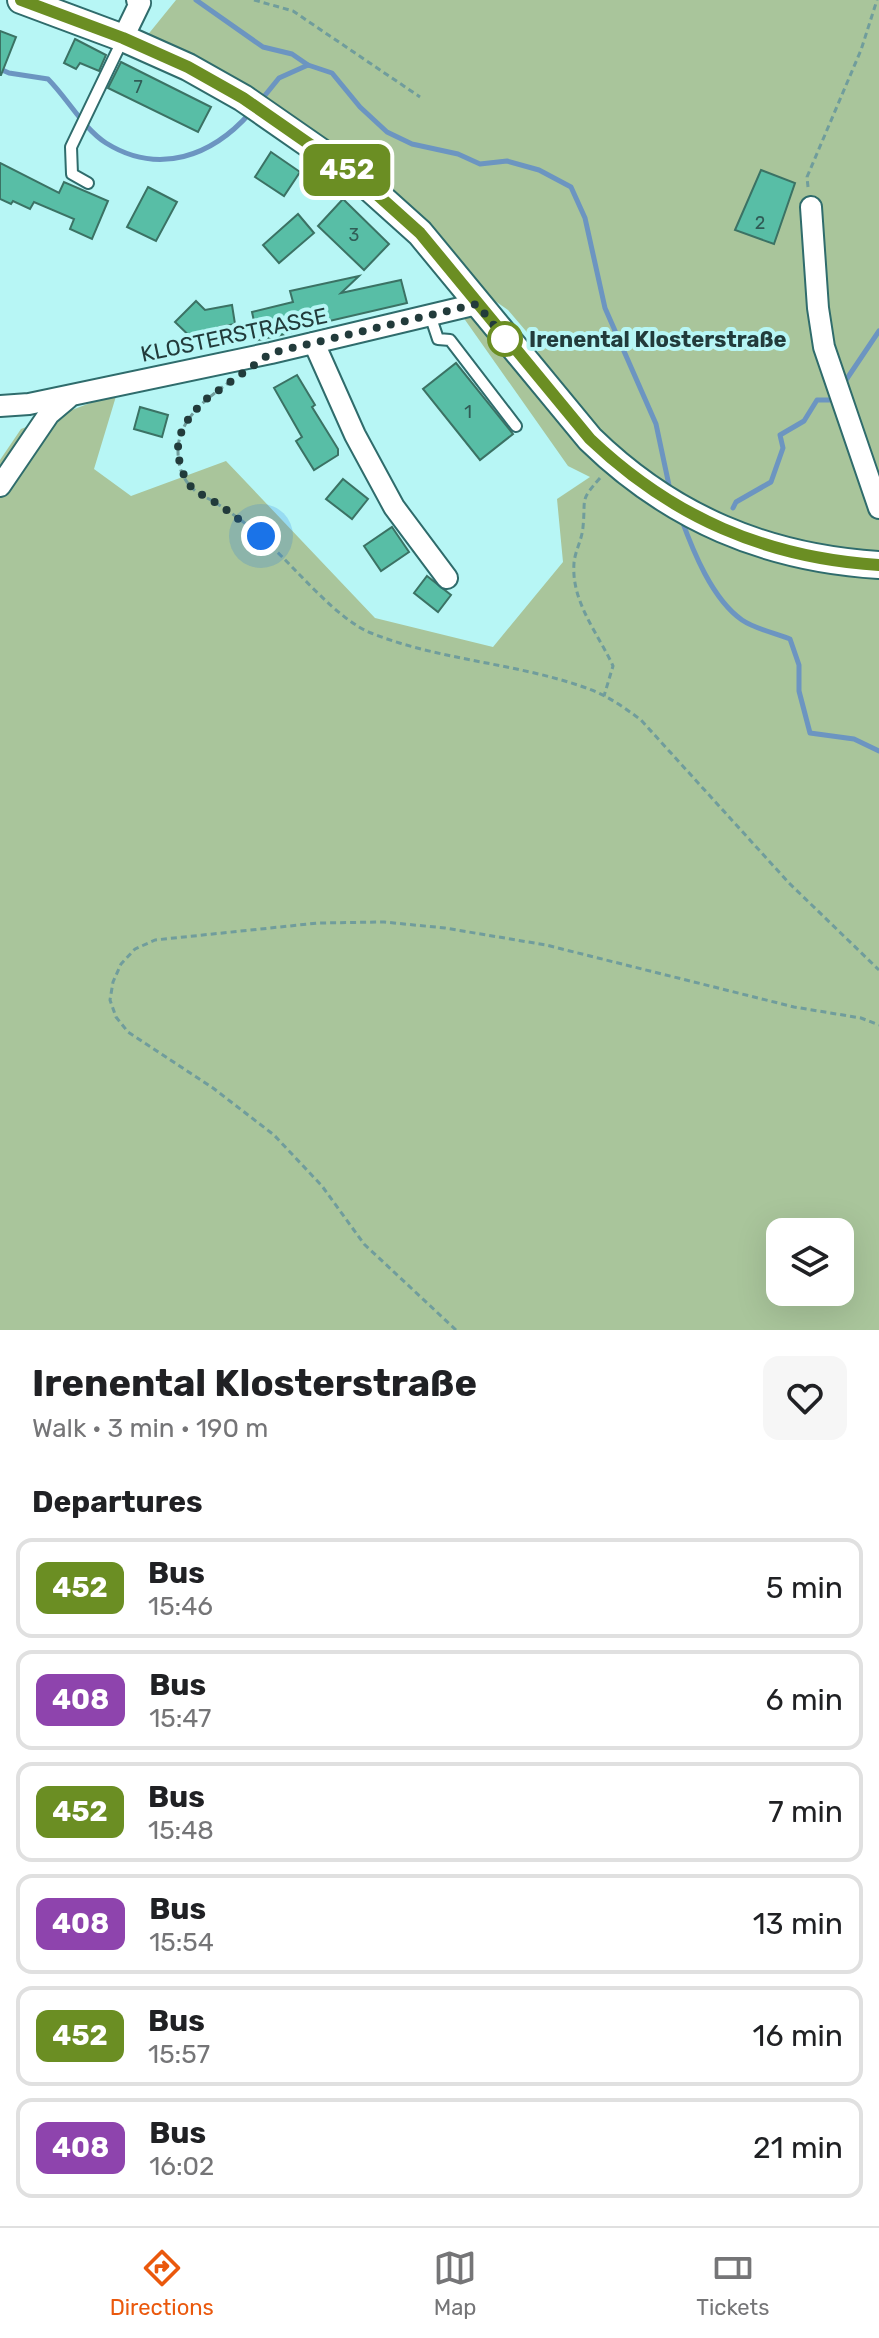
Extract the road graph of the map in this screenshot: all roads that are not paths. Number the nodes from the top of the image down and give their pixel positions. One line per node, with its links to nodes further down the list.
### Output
1 (21, 0): 3 (street)
2 (138, 2): 3 (street)
3 (123, 38): 4 (lane); 6 (street)
4 (88, 183)
5 (811, 207): 13 (street)
6 (477, 304): 7 (street, KLOSTERSTRASSE); 14 (street)
7 (430, 315): 8 (street, KLOSTERSTRASSE); 11 (lane)
8 (314, 343): 9 (street, KLOSTERSTRASSE); 15 (street)
9 (73, 394): 10 (street, KLOSTERSTRASSE); 12 (street)
10 (0, 406)
11 (516, 426)
12 (0, 486)
13 (879, 508)
14 (879, 565)
15 (447, 578)

